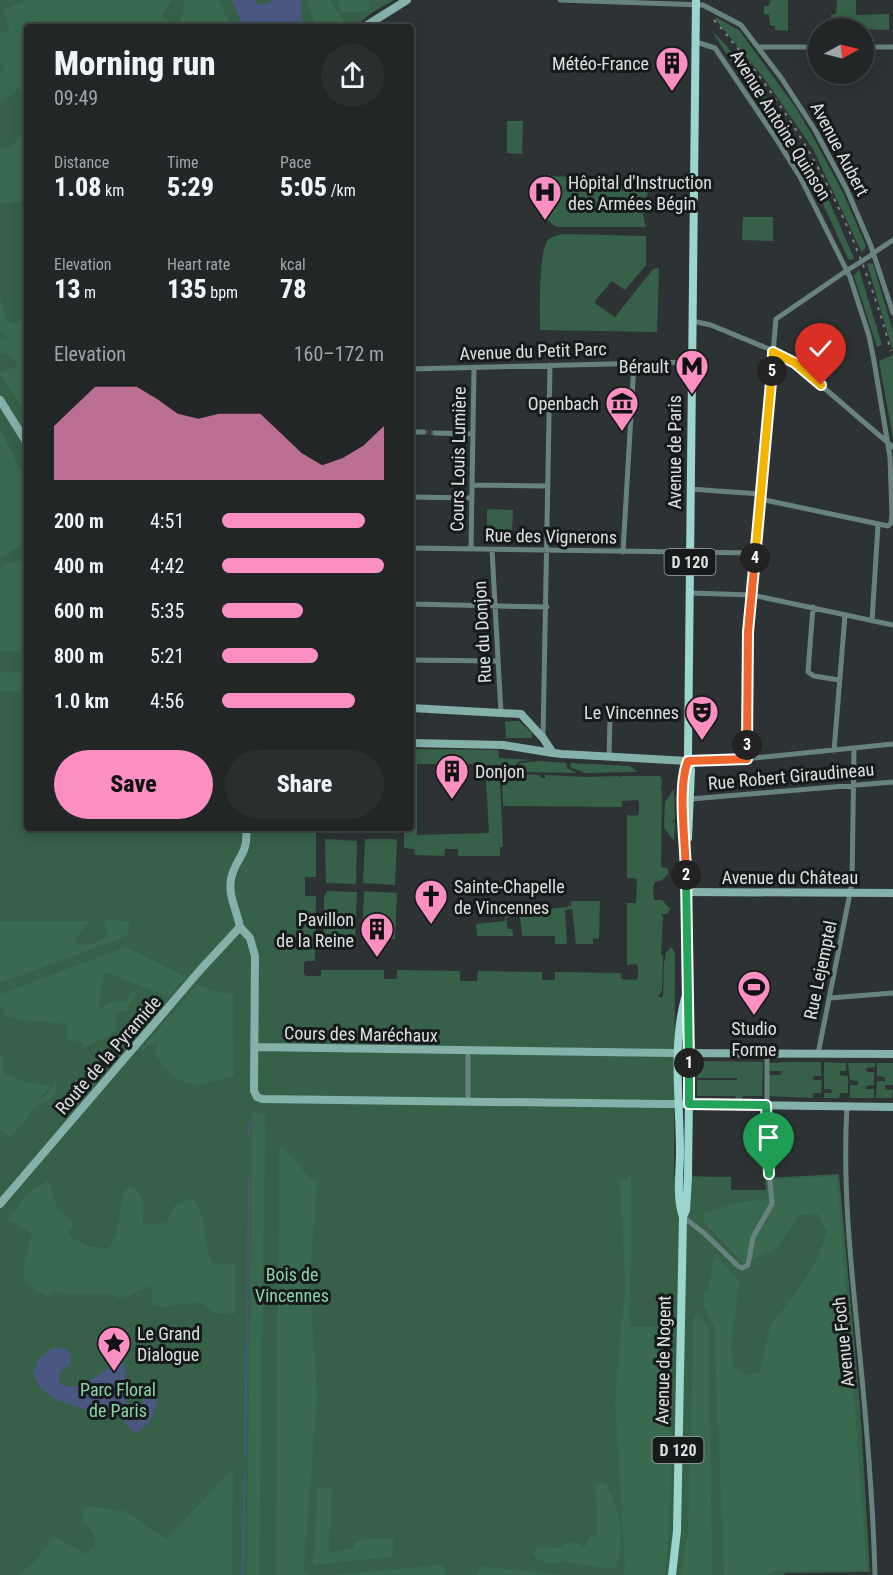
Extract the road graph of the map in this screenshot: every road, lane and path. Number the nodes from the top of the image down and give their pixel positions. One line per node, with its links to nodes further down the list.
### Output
1 (407, 0): 4 (street)
2 (560, 0): 3 (street, Avenue Aubert)
3 (695, 3): 5 (main road, Avenue de Paris / D 120); 6 (street, Avenue Aubert)
4 (369, 24)
5 (696, 42): 12 (street, Avenue Antoine Quinson); 14 (main road, Avenue de Paris / D 120)
6 (758, 47): 7 (street); 11 (street, Avenue Aubert)
7 (808, 47)
8 (874, 47): 9 (street)
9 (893, 47)
10 (893, 240): 11 (street)
11 (872, 254): 12 (street, bridge); 13 (street, Avenue Aubert)
12 (849, 269): 15 (street); 27 (street, Avenue Antoine Quinson)
13 (893, 313)
14 (693, 321): 15 (street); 16 (main road, Avenue de Paris / D 120)
15 (773, 352): 27 (street); 32 (street)
16 (692, 362): 17 (street, Avenue du Petit Parc); 30 (main road, Avenue de Paris / D 120)
17 (634, 363): 18 (street, Avenue du Petit Parc); 40 (street)
18 (550, 365): 20 (street, Avenue du Petit Parc); 29 (street)
19 (414, 369): 20 (street, Avenue du Petit Parc)
20 (474, 369): 25 (street, Cours Louis Lumière)
21 (0, 400): 26 (street)
22 (414, 432): 23 (street)
23 (423, 432)
24 (435, 433): 25 (street)
25 (473, 434): 28 (street, Cours Louis Lumière)
26 (24, 438)
27 (891, 445): 31 (street, Avenue Antoine Quinson)
28 (472, 485): 29 (street); 34 (street, Cours Louis Lumière)
29 (548, 486): 39 (street)
30 (690, 489): 32 (street); 41 (main road, Avenue de Paris / D 120)
31 (892, 495): 35 (street, Avenue Antoine Quinson)
32 (760, 496): 35 (street); 42 (street)
33 (414, 497): 34 (street)
34 (472, 498): 37 (street, Cours Louis Lumière)
35 (878, 525): 50 (street)
36 (414, 548): 37 (street, Rue des Vignerons)
37 (471, 549): 38 (street, Rue des Vignerons)
38 (492, 550): 39 (street, Rue des Vignerons); 46 (street, Rue du Donjon)
39 (547, 550): 40 (street, Rue des Vignerons); 47 (street)
40 (623, 552): 41 (street, Rue des Vignerons)
41 (690, 553): 42 (street, Rue des Vignerons); 43 (main road, Avenue de Paris / D 120)
42 (756, 553): 44 (street)
43 (690, 593): 44 (street); 67 (main road, Avenue de Paris / D 120)
44 (752, 595): 48 (street); 66 (street)
45 (414, 604): 46 (street)
46 (496, 606): 47 (street); 53 (street, Rue du Donjon)
47 (547, 607): 58 (street)
48 (813, 607): 49 (street); 54 (street)
49 (845, 615): 50 (street); 54 (street)
50 (872, 621): 51 (street)
51 (893, 625)
52 (414, 660): 53 (street)
53 (498, 661): 56 (street, Rue du Donjon)
54 (839, 680): 63 (street)
55 (414, 708): 56 (street)
56 (501, 713): 58 (street)
57 (610, 717): 65 (street)
58 (543, 738): 61 (street); 64 (street)
59 (414, 743): 61 (street)
60 (893, 744): 62 (street)
61 (529, 749): 64 (street)
62 (854, 749): 63 (street); 69 (street, Rue Lejemptel)
63 (834, 752): 66 (street)
64 (553, 753): 65 (street)
65 (609, 758): 67 (street)
66 (747, 759): 67 (street)
67 (688, 761): 70 (main road, Avenue de Paris / D 120); 72 (main road, Avenue de Paris / D 120)
68 (893, 782): 69 (street, Rue Robert Giraudineau)
69 (854, 786): 70 (street, Rue Robert Giraudineau); 74 (street, Rue Lejemptel)
70 (691, 800): 72 (main road, Avenue de Paris / D 120)
71 (245, 831): 76 (street)
72 (686, 847): 73 (main road, Avenue de Paris / D 120)
73 (686, 892): 74 (street, Avenue du Château); 78 (main road, Avenue de Paris / D 120)
74 (851, 892): 75 (street, Avenue du Château); 79 (street, Rue Lejemptel)
75 (893, 892)
76 (240, 927): 80 (street); 92 (street, Route de la Pyramide)
77 (893, 993): 79 (street)
78 (686, 994): 82 (main road, Avenue de Paris / D 120); 83 (main road, Avenue de Paris / D 120)
79 (830, 998): 85 (street, Rue Lejemptel)
80 (255, 1047): 81 (street, Cours des Maréchaux); 87 (street)
81 (468, 1050): 82 (street, Cours des Maréchaux); 87 (street)
82 (677, 1053): 83 (street, Cours des Maréchaux); 88 (main road, Avenue de Paris / D 120)
83 (689, 1053): 84 (street, Cours des Maréchaux); 88 (main road, Avenue de Paris / D 120)
84 (767, 1053): 85 (street, Cours des Maréchaux); 89 (street)
85 (818, 1054): 86 (street, Cours des Maréchaux)
86 (893, 1054)
87 (468, 1101): 88 (street)
88 (681, 1104): 89 (street); 93 (main road, Avenue de Nogent / D 120)
89 (766, 1105): 90 (street); 93 (street)
90 (847, 1106): 91 (street); 95 (street, Avenue Foch)
91 (893, 1107)
92 (0, 1204)
93 (683, 1217): 94 (main road, Avenue de Nogent / D 120)
94 (672, 1575)
95 (875, 1575)

